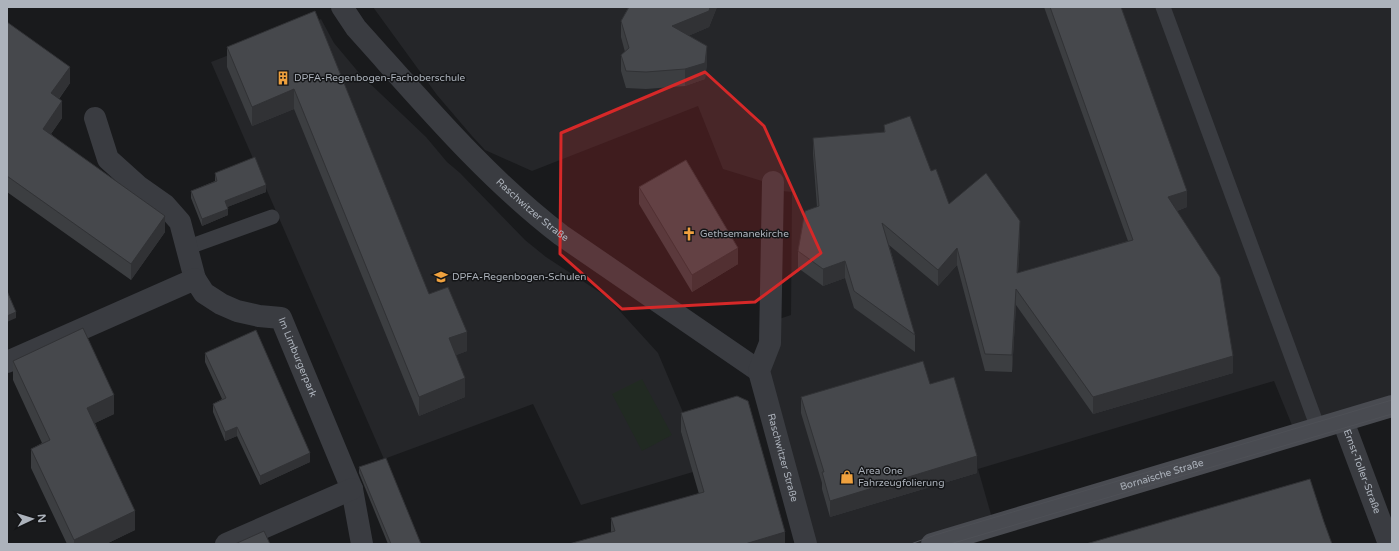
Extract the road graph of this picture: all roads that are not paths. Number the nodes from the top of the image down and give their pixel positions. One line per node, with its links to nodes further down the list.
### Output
1 (342, 7): 9 (street, Raschwitzer Straße)
2 (1164, 7): 12 (lane)
3 (95, 118): 6 (street, Im Limburgerpark)
4 (773, 182): 9 (street)
5 (272, 217): 6 (lane)
6 (186, 248): 7 (street, Im Limburgerpark)
7 (195, 279): 8 (street); 13 (street, Im Limburgerpark)
8 (7, 362)
9 (759, 371): 16 (street, Raschwitzer Straße)
10 (1392, 406): 11 (main road, Bornaische Straße)
11 (1343, 421): 12 (main road, Bornaische Straße); 18 (street, Ernst-Toller-Straße)
12 (1318, 428): 17 (main road, Bornaische Straße)
13 (352, 489): 14 (street); 15 (street, Im Limburgerpark)
14 (226, 544)
15 (362, 544)
16 (806, 544)
17 (932, 544)
18 (1389, 544)

